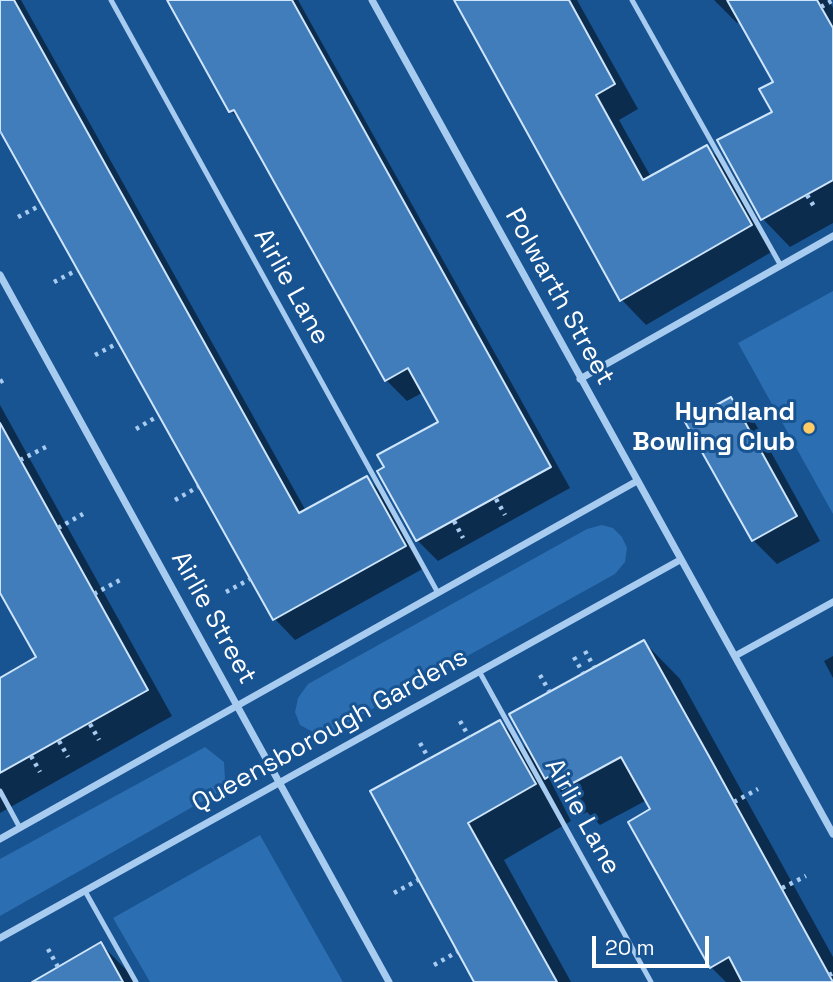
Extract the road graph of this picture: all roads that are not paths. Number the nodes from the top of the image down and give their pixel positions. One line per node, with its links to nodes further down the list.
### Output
1 (111, 0): 10 (lane, Airlie Lane)
2 (372, 0): 7 (street, Polwarth Street)
3 (632, 0): 5 (lane)
4 (833, 236): 5 (street)
5 (781, 266): 7 (street)
6 (0, 275): 14 (street, Airlie Street)
7 (580, 379): 8 (street, Polwarth Street)
8 (636, 481): 9 (street, Polwarth Street); 10 (street)
9 (680, 560): 12 (street, Polwarth Street); 13 (street, Queensborough Gardens)
10 (438, 593): 14 (street)
11 (833, 602): 12 (street)
12 (736, 656): 18 (street, Polwarth Street)
13 (480, 671): 15 (street, Queensborough Gardens); 24 (lane, Airlie Lane)
14 (238, 707): 15 (street, Airlie Street); 17 (street)
15 (278, 785): 20 (street, Queensborough Gardens); 23 (street, Airlie Street)
16 (0, 791): 17 (lane)
17 (20, 828): 19 (street)
18 (833, 834)
19 (0, 839)
20 (85, 891): 21 (street, Queensborough Gardens); 22 (lane)
21 (0, 938)
22 (136, 982)
23 (389, 982)
24 (652, 982)

